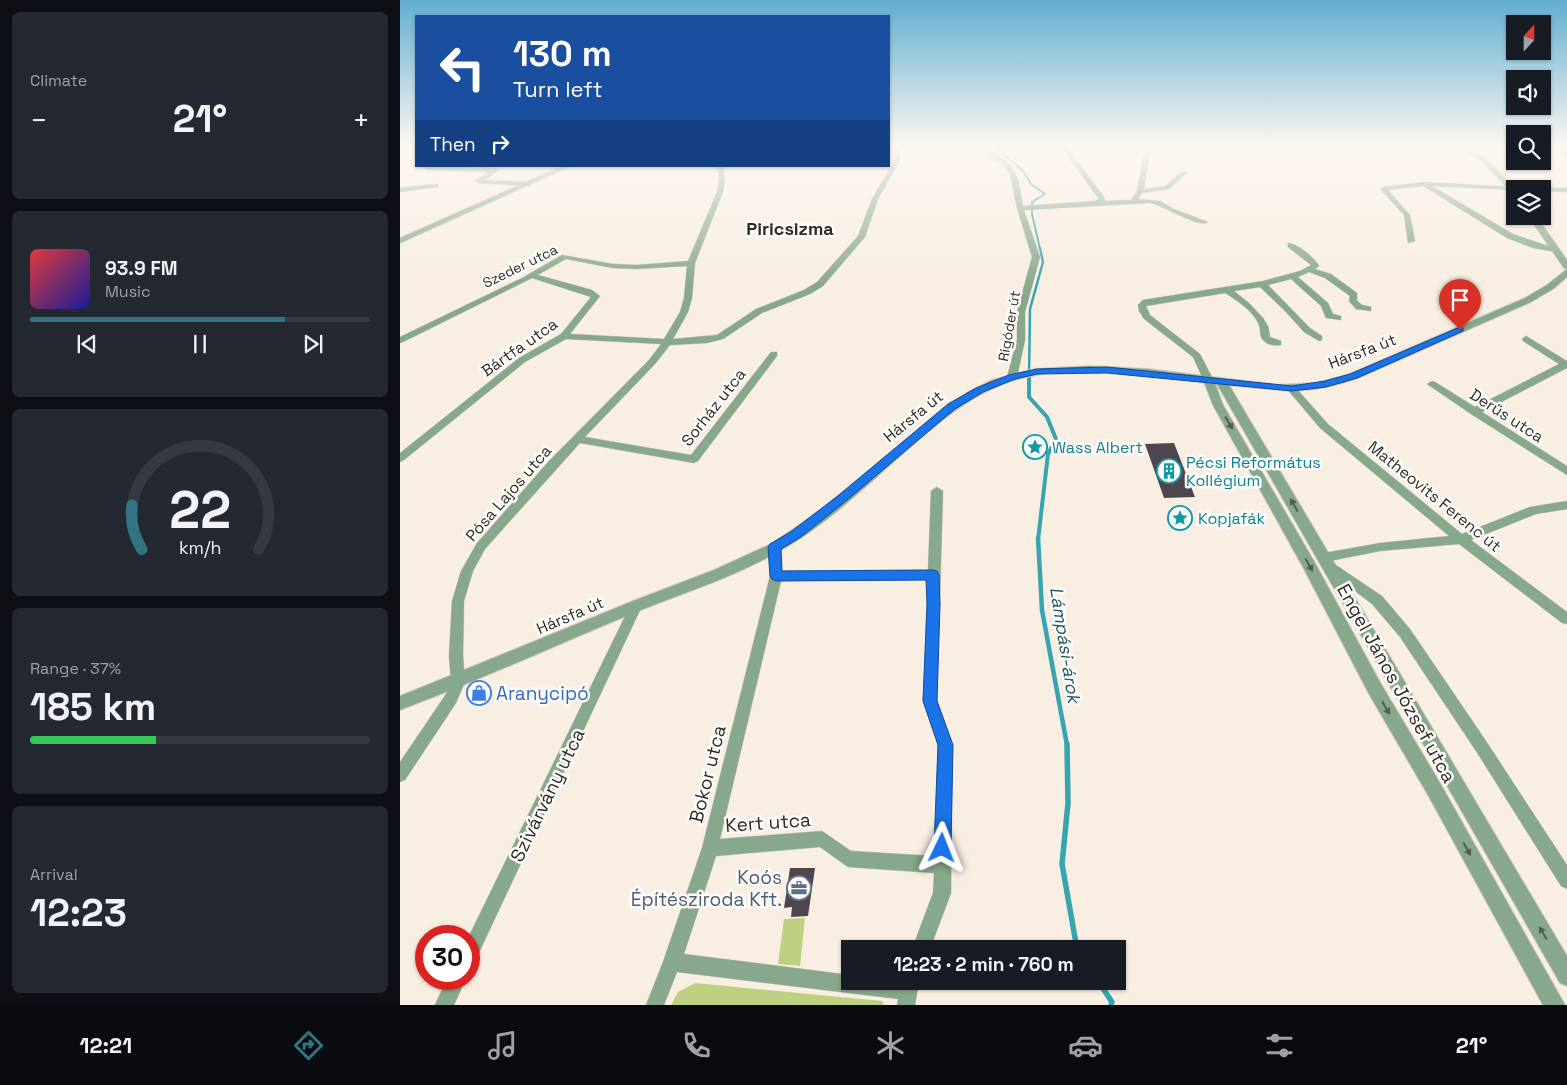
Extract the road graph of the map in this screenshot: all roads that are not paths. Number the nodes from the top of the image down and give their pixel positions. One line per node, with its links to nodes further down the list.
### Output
1 (506, 194): 14 (street)
2 (719, 194): 18 (street, Pósa Lajos utca)
3 (878, 194): 31 (street)
4 (1017, 194): 11 (street, Rigóder út)
5 (1099, 194): 10 (street)
6 (1139, 194): 9 (street)
7 (1388, 194): 15 (street)
8 (1440, 194): 17 (street)
9 (1134, 201): 10 (street); 12 (street)
10 (1097, 203): 11 (street)
11 (1020, 208): 35 (street, Rigóder út)
12 (1205, 222)
13 (1538, 225): 17 (street)
14 (400, 241)
15 (1411, 241)
16 (1292, 244): 19 (street)
17 (1556, 250): 20 (street)
18 (691, 263): 21 (street, Szeder utca); 31 (street, Pósa Lajos utca)
19 (1310, 270): 22 (street); 25 (street)
20 (1567, 272): 38 (street, Hársfa út)
21 (533, 276): 27 (street, Bártfa utca); 30 (street, Szeder utca)
22 (1292, 276): 23 (street); 26 (street)
23 (1261, 283): 24 (street); 28 (street)
24 (1226, 290): 32 (street); 36 (street)
25 (1368, 309)
26 (1338, 318)
27 (564, 336): 31 (street); 41 (street, Bártfa utca)
28 (1319, 338)
29 (1526, 339): 34 (street)
30 (400, 340)
31 (667, 342): 40 (street, Pósa Lajos utca)
32 (1278, 343)
33 (774, 354): 40 (street, Sorház utca)
34 (1566, 365): 39 (street)
35 (1016, 376): 36 (street, Hársfa út); 46 (street, Hársfa út)
36 (1214, 380): 38 (street, Hársfa út); 47 (street, Engel János József utca, one-way to 36); 66 (street, Engel János József utca, one-way to 66)
37 (1432, 384): 39 (street, Derűs utca)
38 (1292, 388): 45 (street, Matheovits Ferenc út)
39 (1474, 412): 42 (street, Derűs utca)
40 (578, 439): 52 (street, Pósa Lajos utca)
41 (400, 458)
42 (1567, 471)
43 (937, 491): 48 (street)
44 (1567, 505): 45 (street)
45 (1461, 539): 47 (street); 51 (street, Matheovits Ferenc út)
46 (774, 547): 49 (street, Bokor utca); 50 (street, Hársfa út)
47 (1327, 562): 57 (street); 61 (street, Engel János József utca, one-way to 47)
48 (932, 575): 49 (street); 56 (street)
49 (776, 576): 55 (street, Bokor utca)
50 (636, 606): 52 (street, Hársfa út); 58 (street, Szivárvány utca)
51 (1567, 619)
52 (458, 682): 53 (street, Hársfa út); 54 (street)
53 (400, 703)
54 (400, 776)
55 (710, 848): 56 (street, Kert utca); 60 (street, Bokor utca)
56 (942, 865): 59 (street)
57 (1567, 880)
58 (480, 932)
59 (924, 940)
60 (672, 962): 63 (street); 65 (street, Bokor utca)
61 (1567, 976)
62 (452, 990): 64 (street)
63 (908, 992)
64 (444, 1005)
65 (655, 1005)
66 (1554, 1005)

